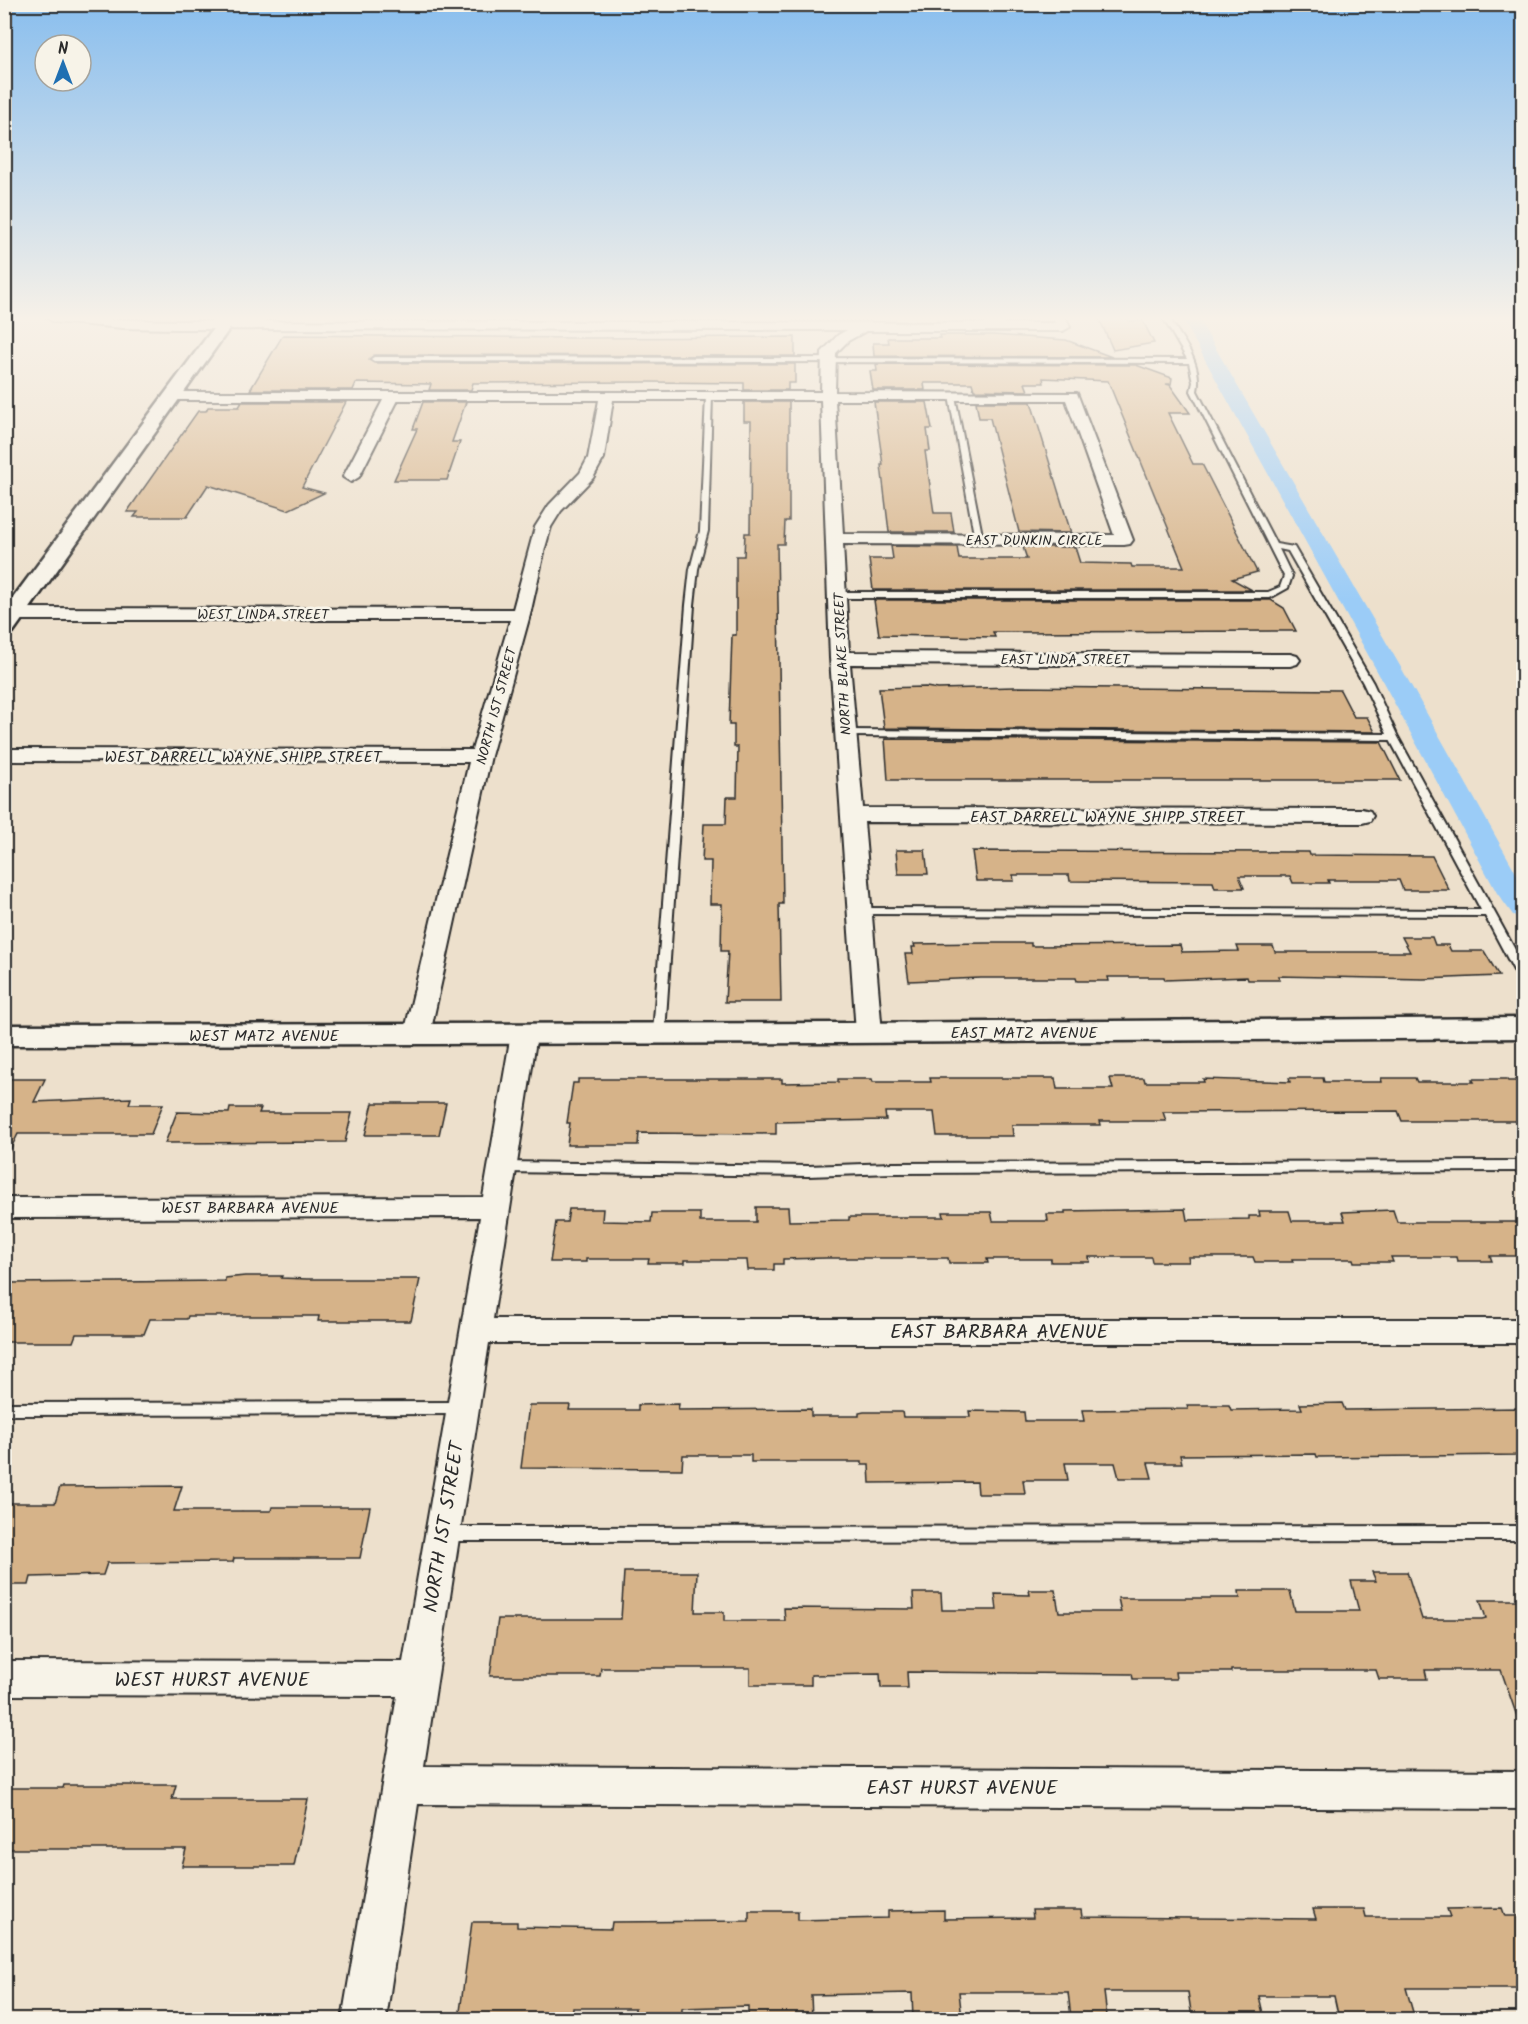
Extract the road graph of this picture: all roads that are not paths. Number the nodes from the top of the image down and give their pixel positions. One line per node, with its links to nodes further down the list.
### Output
1 (162, 412): 15 (street)
2 (384, 412): 9 (street)
3 (605, 412): 14 (street, NORTH 1ST STREET)
4 (708, 412): 31 (lane)
5 (829, 412): 10 (street, NORTH BLAKE STREET)
6 (955, 412): 11 (lane)
7 (1077, 412): 11 (street, EAST DUNKIN CIRCLE)
8 (1205, 412): 12 (lane)
9 (351, 477)
10 (836, 539): 11 (street, EAST DUNKIN CIRCLE); 13 (street, NORTH BLAKE STREET)
11 (979, 540)
12 (1273, 546): 13 (lane); 19 (lane)
13 (838, 596): 16 (street, NORTH BLAKE STREET)
14 (521, 615): 15 (street, WEST LINDA STREET); 21 (street, NORTH 1ST STREET)
15 (8, 618)
16 (840, 658): 17 (street, EAST LINDA STREET); 18 (street, NORTH BLAKE STREET)
17 (1290, 660)
18 (846, 733): 19 (lane); 22 (street, NORTH BLAKE STREET)
19 (1393, 737): 25 (lane)
20 (4, 755): 21 (street, WEST DARRELL WAYNE SHIPP STREET)
21 (482, 756): 29 (street, NORTH 1ST STREET)
22 (852, 815): 23 (street, EAST DARRELL WAYNE SHIPP STREET); 24 (street, NORTH BLAKE STREET)
23 (1362, 816)
24 (859, 911): 25 (lane); 28 (street, NORTH BLAKE STREET)
25 (1488, 913): 26 (lane)
26 (1524, 978)
27 (1524, 1028): 28 (street, EAST MATZ AVENUE)
28 (869, 1033): 31 (street, EAST MATZ AVENUE)
29 (417, 1034): 30 (street, WEST MATZ AVENUE); 32 (street, WEST MATZ AVENUE)
30 (524, 1034): 31 (street, EAST MATZ AVENUE); 34 (street, NORTH 1ST STREET)
31 (659, 1034)
32 (4, 1035)
33 (1524, 1166): 34 (lane)
34 (502, 1167): 35 (street, NORTH 1ST STREET)
35 (496, 1206): 36 (street, WEST BARBARA AVENUE); 38 (street, NORTH 1ST STREET)
36 (4, 1208)
37 (1524, 1330): 38 (street, EAST BARBARA AVENUE)
38 (475, 1331): 39 (street, NORTH 1ST STREET)
39 (461, 1408): 40 (lane); 42 (street, NORTH 1ST STREET)
40 (4, 1409)
41 (1524, 1533): 42 (lane)
42 (443, 1534): 44 (street, NORTH 1ST STREET)
43 (4, 1678): 44 (street, WEST HURST AVENUE)
44 (419, 1679): 45 (street, NORTH 1ST STREET)
45 (401, 1785): 46 (street, EAST HURST AVENUE); 47 (street, NORTH 1ST STREET)
46 (1524, 1790)
47 (364, 2019)

